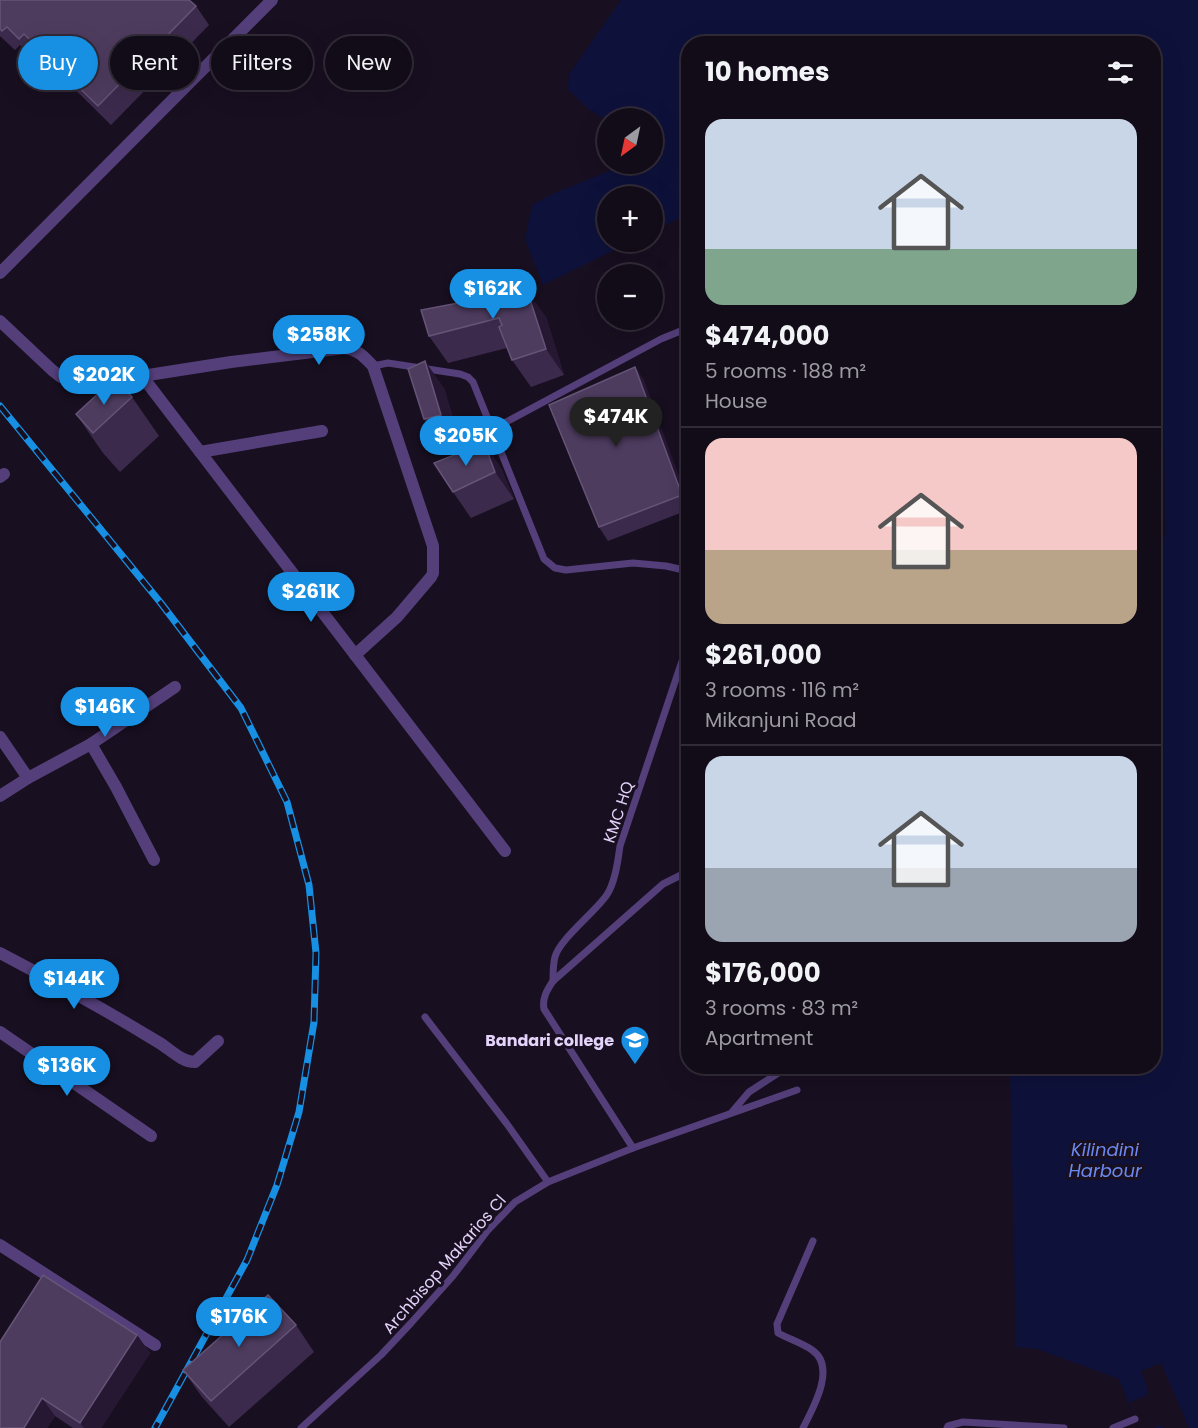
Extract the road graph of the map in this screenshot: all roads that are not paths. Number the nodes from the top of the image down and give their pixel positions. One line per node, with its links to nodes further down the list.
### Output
1 (272, 0): 2 (street)
2 (0, 273)
3 (0, 321): 6 (street)
4 (681, 331): 7 (lane)
5 (373, 366): 6 (street); 7 (lane); 11 (street)
6 (142, 376): 9 (street)
7 (493, 429): 10 (lane)
8 (322, 431): 9 (street)
9 (200, 452): 11 (street)
10 (681, 569)
11 (355, 655): 18 (street)
12 (681, 664): 22 (lane, KMC HQ)
13 (175, 687): 15 (street)
14 (0, 737): 16 (street)
15 (91, 744): 16 (street); 19 (street)
16 (28, 778): 17 (street)
17 (0, 796)
18 (505, 851)
19 (154, 860)
20 (681, 875): 22 (lane)
21 (0, 953): 25 (street)
22 (553, 981): 30 (lane, KMC HQ)
23 (425, 1017): 31 (lane)
24 (0, 1032): 29 (street)
25 (218, 1041)
26 (777, 1074): 28 (lane)
27 (797, 1090): 28 (lane, Archbisop Makarios Cl)
28 (730, 1114): 30 (lane, Archbisop Makarios Cl)
29 (151, 1136)
30 (633, 1148): 31 (lane, Archbisop Makarios Cl)
31 (548, 1182): 36 (lane, Archbisop Makarios Cl)
32 (813, 1241): 37 (lane)
33 (0, 1245): 34 (street)
34 (155, 1345)
35 (1135, 1419): 40 (lane)
36 (301, 1428)
37 (803, 1428)
38 (947, 1428): 39 (lane)
39 (1064, 1428)
40 (1113, 1428)

